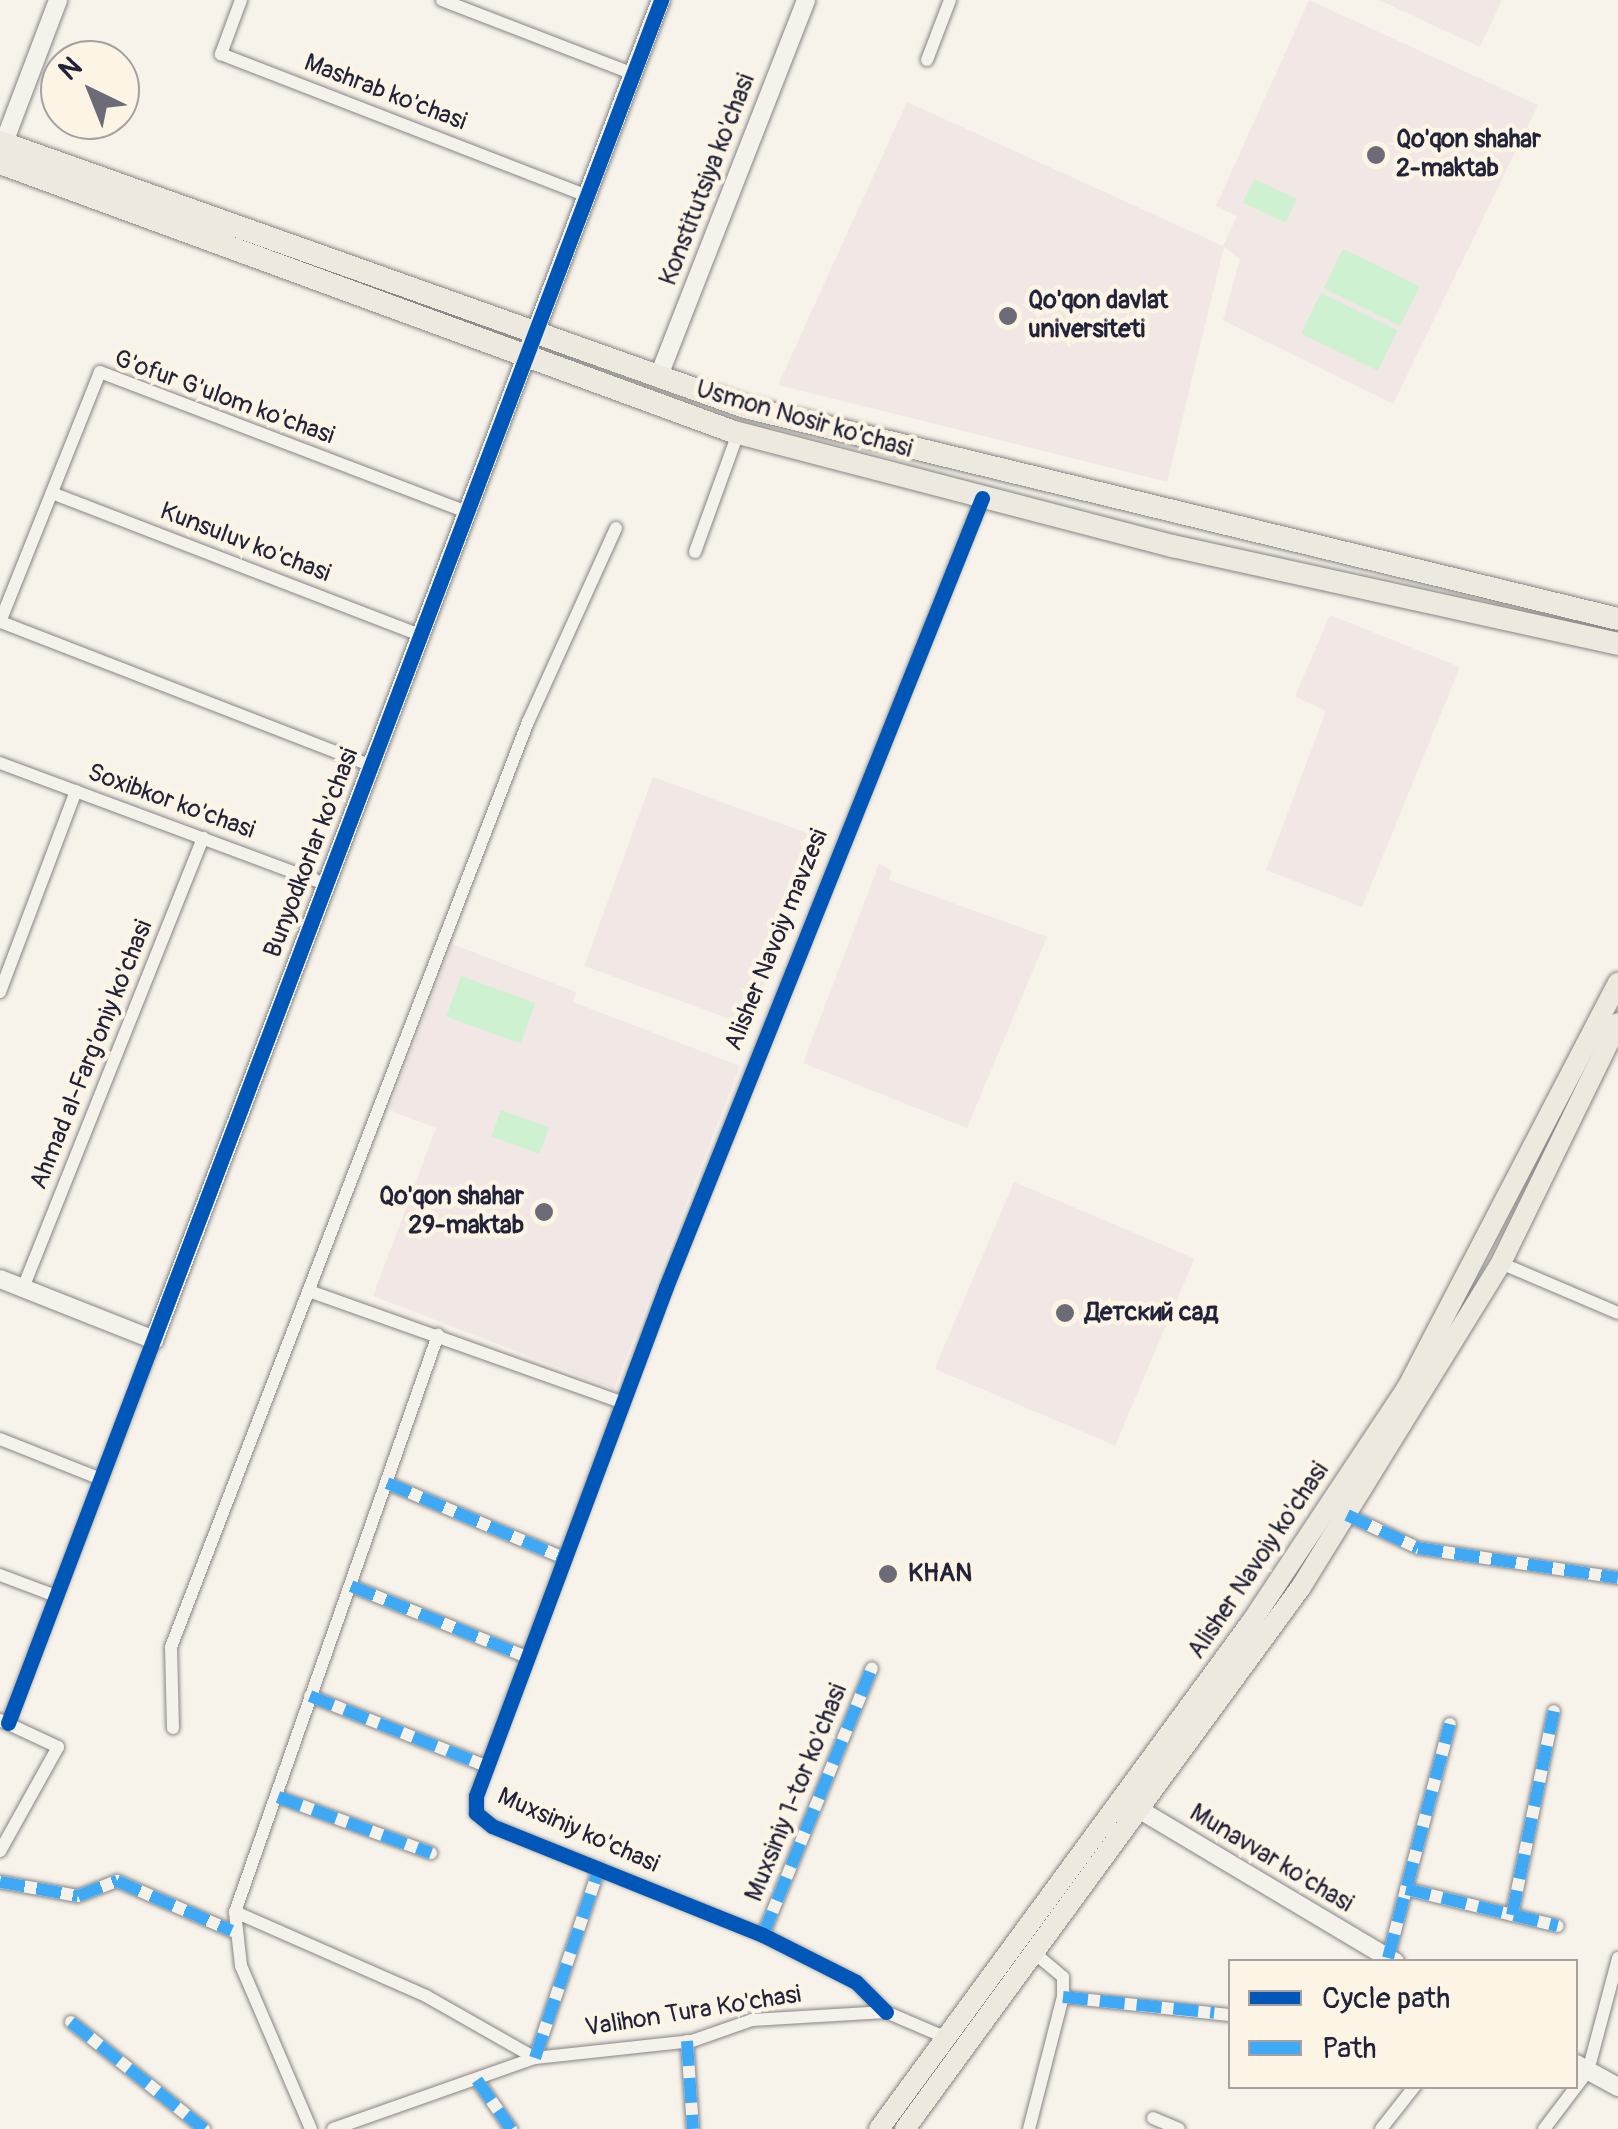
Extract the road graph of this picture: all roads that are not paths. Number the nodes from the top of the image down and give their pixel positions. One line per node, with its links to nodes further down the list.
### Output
1 (58, 0): 9 (street)
2 (241, 0): 10 (street, Mashrab ko'chasi)
3 (442, 0): 8 (street)
4 (661, 0): 8 (street, Bunyodkorlar ko'chasi)
5 (806, 0): 13 (street, Konstitutsiya ko'chasi)
6 (950, 0): 7 (street)
7 (927, 60)
8 (634, 74): 10 (street, Bunyodkorlar ko'chasi)
9 (1, 150): 11 (highway, Usmon Nosir ko'chasi); 12 (highway, Usmon Nosir ko'chasi)
10 (585, 195): 11 (street, Bunyodkorlar ko'chasi)
11 (532, 334): 12 (street, Bunyodkorlar ko'chasi); 13 (highway, Usmon Nosir ko'chasi)
12 (522, 360): 14 (highway, Usmon Nosir ko'chasi); 17 (street, Bunyodkorlar ko'chasi)
13 (658, 378): 20 (highway, Usmon Nosir ko'chasi)
14 (738, 433): 16 (highway, Usmon Nosir ko'chasi); 19 (street)
15 (52, 493): 17 (street, G'ofur G'ulom ko'chasi); 21 (street, G'ofur G'ulom ko'chasi); 22 (street, Kunsuluv ko'chasi)
16 (982, 498): 23 (highway, Usmon Nosir ko'chasi); 39 (street, Alisher Navoiy mavzesi)
17 (470, 512): 22 (street, Bunyodkorlar ko'chasi)
18 (616, 528): 35 (street)
19 (695, 552)
20 (1618, 619)
21 (0, 622): 25 (street)
22 (422, 636): 25 (street, Bunyodkorlar ko'chasi)
23 (1618, 644)
24 (0, 763): 26 (street, Soxibkor ko'chasi)
25 (372, 766): 28 (street, Bunyodkorlar ko'chasi)
26 (76, 791): 27 (street, Soxibkor ko'chasi); 30 (street)
27 (203, 838): 28 (street, Soxibkor ko'chasi); 34 (street, Ahmad al-Farg'oniy ko'chasi)
28 (326, 884): 38 (street, Bunyodkorlar ko'chasi)
29 (1618, 983): 58 (main road, Alisher Navoiy ko'chasi)
30 (0, 992)
31 (1618, 1023): 32 (main road, Alisher Navoiy ko'chasi)
32 (1501, 1263): 36 (street); 43 (main road, Alisher Navoiy ko'chasi)
33 (0, 1279): 34 (street)
34 (23, 1288): 38 (street)
35 (308, 1292): 37 (street); 55 (street)
36 (1618, 1313)
37 (438, 1335): 39 (street); 42 (street)
38 (154, 1340): 41 (street, Bunyodkorlar ko'chasi)
39 (623, 1403): 44 (street, Muxsiniy ko'chasi)
40 (0, 1439): 41 (street)
41 (101, 1479): 48 (street, Bunyodkorlar ko'chasi)
42 (387, 1483): 44 (street); 47 (street)
43 (1347, 1515): 46 (street); 59 (main road, Alisher Navoiy ko'chasi)
44 (564, 1558): 49 (street, Muxsiniy ko'chasi)
45 (0, 1575): 48 (street)
46 (1618, 1578)
47 (351, 1586): 49 (street); 51 (street)
48 (56, 1596): 53 (street, Bunyodkorlar ko'chasi)
49 (524, 1656): 56 (street, Muxsiniy ko'chasi)
50 (872, 1668): 69 (street, Muxsiniy 1-tor ko'chasi)
51 (310, 1696): 56 (street); 57 (street)
52 (1554, 1711): 66 (street)
53 (4, 1722): 60 (street)
54 (1450, 1724): 64 (street)
55 (173, 1728)
56 (482, 1765): 62 (street, Muxsiniy ko'chasi)
57 (278, 1797): 61 (street); 65 (street)
58 (1121, 1799): 59 (street, Munavvar ko'chasi); 78 (main road, Alisher Navoiy ko'chasi)
59 (1140, 1810): 70 (main road, Alisher Navoiy ko'chasi); 72 (street, Munavvar ko'chasi)
60 (0, 1850)
61 (431, 1853)
62 (599, 1869): 69 (street, Muxsiniy ko'chasi); 80 (street)
63 (0, 1882): 68 (street)
64 (1406, 1889): 66 (street); 73 (street)
65 (235, 1912): 68 (street); 80 (street)
66 (1512, 1915): 67 (street)
67 (1558, 1926)
68 (232, 1930): 89 (street)
69 (763, 1935): 75 (street, Muxsiniy ko'chasi)
70 (1034, 1952): 74 (street); 94 (main road, Alisher Navoiy ko'chasi)
71 (1618, 1958): 81 (street)
72 (1390, 1959)
73 (1392, 1959)
74 (1063, 1997): 76 (street); 95 (street)
75 (886, 2012): 78 (street, Valihon Tura Ko'chasi); 79 (street, Valihon Tura Ko'chasi)
76 (1228, 2015)
77 (71, 2022): 88 (street)
78 (947, 2038): 93 (main road, Alisher Navoiy ko'chasi)
79 (686, 2041): 80 (street, Valihon Tura Ko'chasi); 92 (street)
80 (535, 2058): 82 (street, Valihon Tura Ko'chasi)
81 (1582, 2067): 83 (street)
82 (477, 2080): 87 (street, Valihon Tura Ko'chasi); 91 (street)
83 (1618, 2087)
84 (1413, 2089): 97 (street)
85 (1569, 2089): 98 (street)
86 (1153, 2118): 96 (street)
87 (381, 2122): 90 (street, Valihon Tura Ko'chasi)
88 (204, 2129)
89 (310, 2129)
90 (334, 2129)
91 (510, 2129)
92 (692, 2129)
93 (879, 2129)
94 (905, 2129)
95 (1029, 2129)
96 (1179, 2129)
97 (1380, 2129)
98 (1544, 2129)

